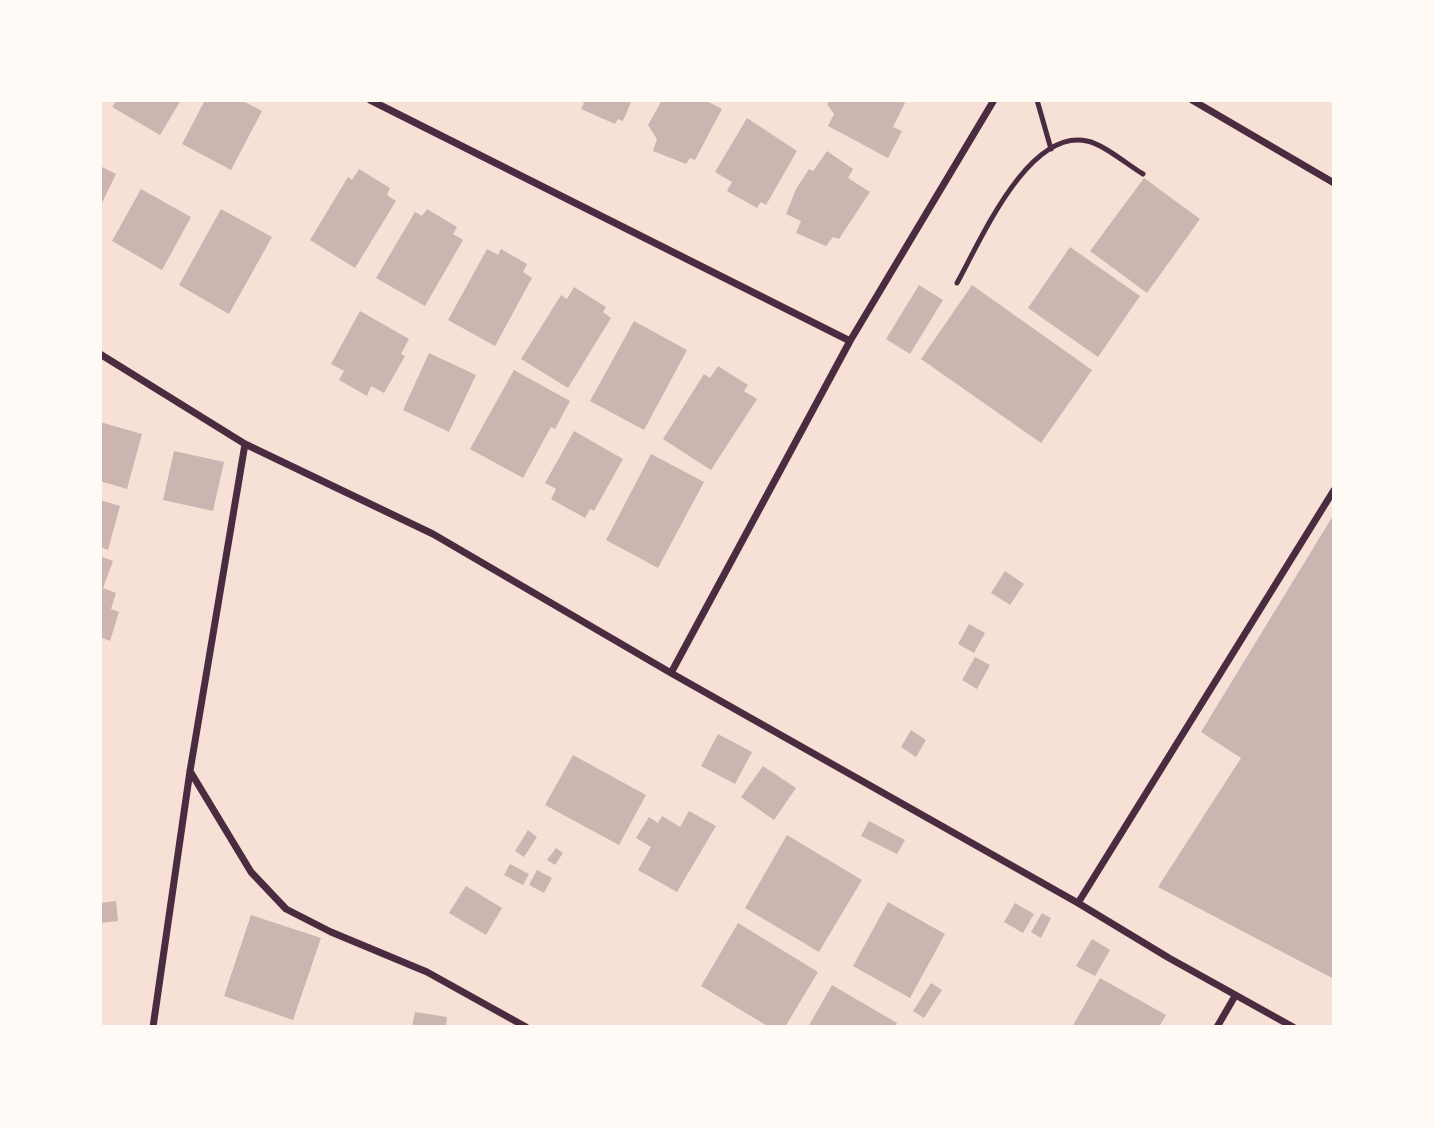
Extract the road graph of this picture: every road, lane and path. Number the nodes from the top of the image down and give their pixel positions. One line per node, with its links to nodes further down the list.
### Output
1 (370, 100): 9 (street)
2 (994, 100): 9 (street)
3 (1037, 100): 5 (lane)
4 (1192, 100): 7 (street)
5 (1051, 149): 6 (lane); 8 (lane)
6 (1143, 174)
7 (1334, 183)
8 (957, 283)
9 (850, 341): 13 (street)
10 (100, 354): 11 (street)
11 (245, 444): 13 (street); 14 (street)
12 (1334, 490): 15 (street)
13 (671, 673): 15 (street)
14 (190, 771): 17 (street); 18 (street)
15 (1078, 903): 16 (street)
16 (1235, 996): 20 (street); 21 (street)
17 (511, 1023): 19 (street)
18 (153, 1027)
19 (526, 1027)
20 (1217, 1027)
21 (1293, 1027)

